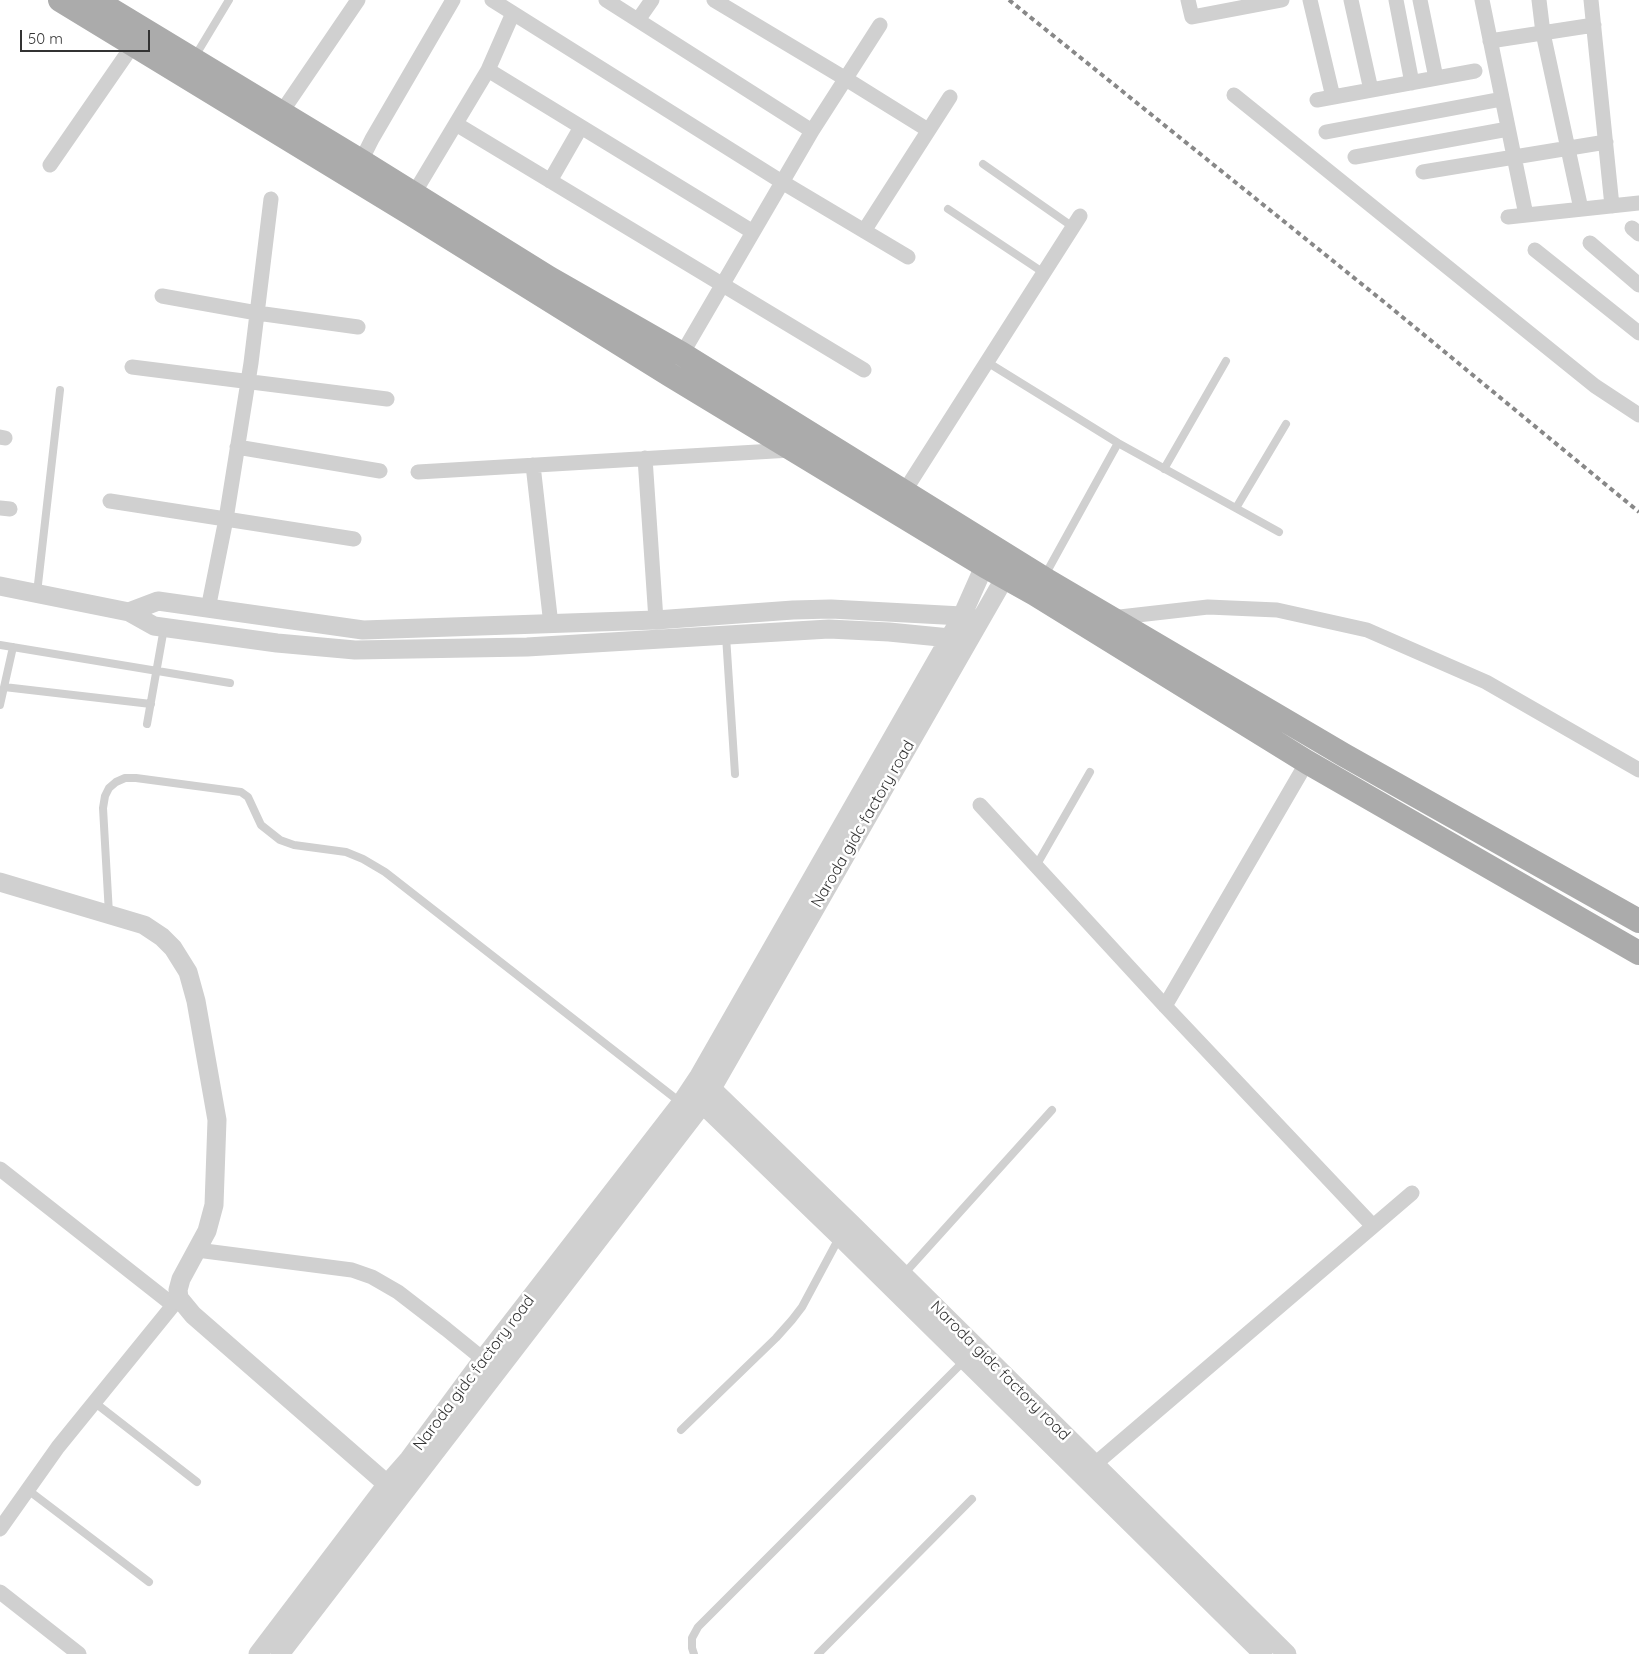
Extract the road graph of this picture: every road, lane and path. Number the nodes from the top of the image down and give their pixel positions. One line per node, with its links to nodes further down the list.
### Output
1 (60, 0): 25 (main road)
2 (95, 0): 26 (main road)
3 (229, 0): 26 (lane)
4 (358, 0): 38 (street)
5 (453, 0): 49 (street)
6 (492, 0): 19 (street)
7 (606, 0): 20 (street)
8 (652, 0): 20 (street)
9 (714, 0): 30 (street)
10 (1188, 0): 18 (street)
11 (1310, 0): 35 (street)
12 (1351, 0): 32 (street)
13 (1396, 0): 31 (street)
14 (1420, 0): 29 (street)
15 (1482, 0): 24 (street)
16 (1539, 0): 23 (street)
17 (1591, 0): 22 (street)
18 (1276, 1)
19 (513, 13): 27 (street); 54 (street)
20 (638, 20): 43 (street)
21 (880, 25): 30 (street)
22 (1594, 25): 23 (street); 45 (street)
23 (1543, 33): 24 (street); 46 (street)
24 (1490, 41): 36 (street)
25 (133, 45): 51 (street); 88 (main road)
26 (193, 58): 38 (main road)
27 (488, 70): 39 (street); 40 (street)
28 (1475, 71): 29 (street)
29 (1436, 78): 31 (street)
30 (846, 79): 42 (street); 43 (street)
31 (1412, 83): 32 (street)
32 (1371, 90): 35 (street)
33 (1234, 95): 84 (street)
34 (950, 96): 42 (street)
35 (1333, 97): 37 (street)
36 (1502, 99): 41 (street); 44 (street)
37 (1317, 100)
38 (281, 113): 49 (main road)
39 (456, 124): 53 (street); 55 (street)
40 (581, 126): 53 (street); 65 (street)
41 (1508, 129): 47 (street); 48 (street)
42 (928, 130): 64 (street)
43 (812, 131): 54 (street)
44 (1326, 132)
45 (1606, 142): 46 (street); 58 (street)
46 (1568, 148): 47 (street); 60 (street)
47 (1514, 156): 52 (street); 61 (street)
48 (1355, 157)
49 (361, 161): 55 (main road)
50 (984, 164): 63 (lane)
51 (50, 165)
52 (1423, 172)
53 (550, 182): 70 (street)
54 (782, 182): 64 (street); 65 (street)
55 (413, 194): 76 (main road)
56 (271, 199): 73 (street)
57 (1639, 203): 58 (street)
58 (1612, 206): 60 (street)
59 (948, 209): 69 (lane)
60 (1581, 209): 61 (street)
61 (1526, 215): 62 (street)
62 (1508, 217)
63 (1077, 222): 69 (street)
64 (864, 231): 68 (street)
65 (753, 232): 70 (street)
66 (1590, 243): 71 (street)
67 (1536, 250): 75 (street)
68 (908, 257)
69 (1044, 273): 78 (street)
70 (722, 284): 76 (street); 80 (street)
71 (1639, 284)
72 (162, 296): 73 (street)
73 (257, 313): 74 (street); 81 (street)
74 (358, 327)
75 (1639, 333)
76 (682, 354): 94 (main road)
77 (1226, 361): 91 (lane)
78 (987, 362): 86 (lane); 94 (street)
79 (132, 366): 81 (street)
80 (864, 370)
81 (248, 381): 83 (street); 87 (street)
82 (60, 390): 104 (lane)
83 (387, 400)
84 (1639, 415)
85 (1286, 424): 96 (lane)
86 (1118, 443): 91 (lane); 103 (lane)
87 (237, 447): 92 (street); 97 (street)
88 (792, 450): 89 (street); 100 (main road)
89 (645, 458): 90 (street); 109 (street)
90 (533, 465): 93 (street); 110 (street)
91 (1164, 468): 96 (lane)
92 (380, 471)
93 (418, 472)
94 (904, 492): 100 (main road)
95 (110, 501): 97 (street)
96 (1236, 508): 98 (lane)
97 (226, 519): 99 (street); 105 (street)
98 (1279, 532)
99 (354, 539)
100 (989, 556): 101 (main road); 107 (street, Naroda gidc factory road)
101 (1010, 569): 103 (main road); 107 (street, Naroda gidc factory road)
102 (0, 586): 104 (street)
103 (1039, 586): 108 (main road); 122 (main road)
104 (38, 593): 106 (street)
105 (208, 609): 106 (street); 110 (street)
106 (129, 612): 111 (street)
107 (971, 618): 109 (street); 113 (street, Naroda gidc factory road)
108 (1111, 618): 123 (street); 130 (main road)
109 (656, 620): 110 (street)
110 (551, 625)
111 (164, 628): 112 (street); 116 (lane)
112 (726, 634): 113 (street); 125 (lane)
113 (959, 639): 133 (street, Naroda gidc factory road)
114 (0, 645): 115 (lane)
115 (13, 647): 116 (lane); 118 (lane)
116 (157, 671): 117 (lane); 119 (lane)
117 (230, 683)
118 (4, 687): 119 (lane); 120 (lane)
119 (151, 704): 121 (lane)
120 (0, 705)
121 (147, 724)
122 (1307, 762): 131 (main road); 132 (street)
123 (1639, 770)
124 (1090, 772): 127 (lane)
125 (735, 774)
126 (980, 805): 127 (street)
127 (1036, 866): 132 (street)
128 (0, 882): 129 (street)
129 (109, 914): 133 (lane); 139 (street)
130 (1639, 921)
131 (1639, 953)
132 (1165, 1006): 137 (street)
133 (697, 1092): 138 (street, Naroda gidc factory road); 140 (street, Naroda gidc factory road); 142 (street, Naroda gidc factory road); 150 (street, Naroda gidc factory road)
134 (1052, 1110): 140 (lane)
135 (0, 1169): 141 (street)
136 (1412, 1193): 137 (street)
137 (1373, 1226): 146 (street)
138 (840, 1237): 143 (street, Naroda gidc factory road); 145 (lane)
139 (197, 1250): 141 (street); 142 (street)
140 (903, 1275): 146 (street, Naroda gidc factory road)
141 (176, 1301): 144 (street); 148 (street)
142 (483, 1359): 148 (street, Naroda gidc factory road)
143 (965, 1360): 158 (lane); 160 (street, Naroda gidc factory road)
144 (94, 1402): 147 (lane); 149 (street)
145 (682, 1430)
146 (1095, 1464): 161 (street, Naroda gidc factory road)
147 (196, 1482)
148 (387, 1484): 150 (street); 156 (street, Naroda gidc factory road)
149 (28, 1490): 152 (street); 153 (lane)
150 (401, 1497): 157 (street, Naroda gidc factory road)
151 (972, 1500): 159 (lane)
152 (0, 1529)
153 (149, 1582)
154 (0, 1592): 155 (street)
155 (79, 1654)
156 (258, 1654)
157 (280, 1654)
158 (694, 1654)
159 (818, 1654)
160 (1263, 1654)
161 (1287, 1654)

